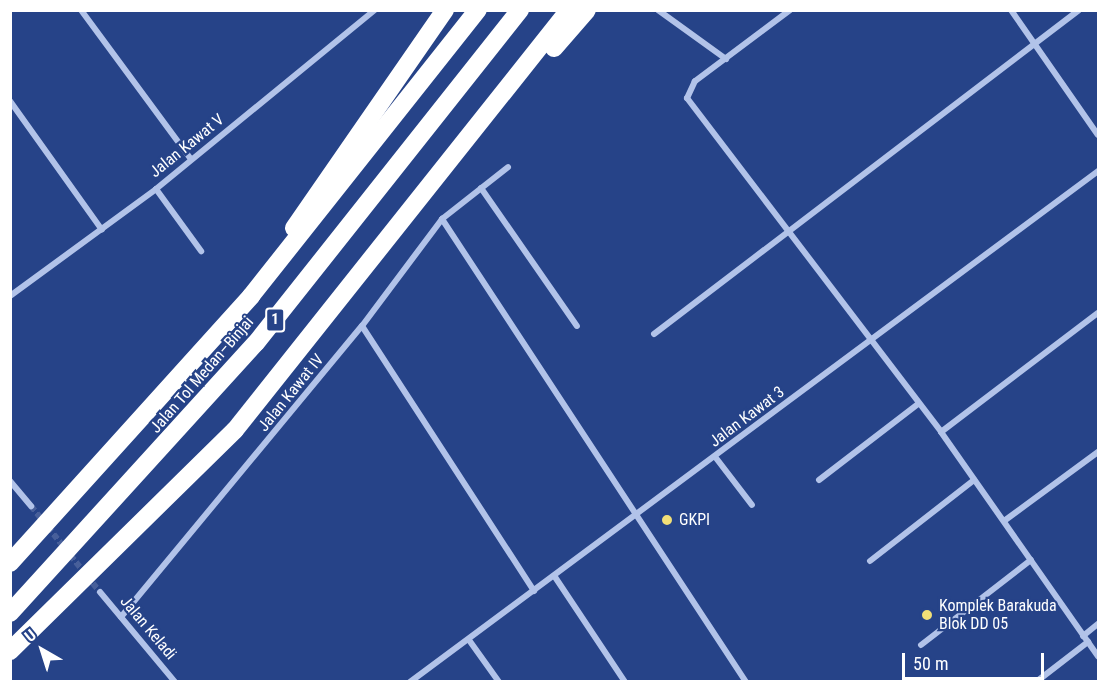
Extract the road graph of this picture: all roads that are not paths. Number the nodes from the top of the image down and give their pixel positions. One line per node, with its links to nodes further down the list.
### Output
1 (81, 10): 16 (street)
2 (375, 10): 16 (street, Jalan Kawat V)
3 (445, 10): 27 (highway)
4 (478, 10): 27 (highway, Jalan Tol Medan–Binjai / 1)
5 (520, 10): 50 (highway, Jalan Tol Medan–Binjai / 1)
6 (569, 10): 21 (highway)
7 (587, 10): 21 (highway)
8 (658, 10): 13 (street)
9 (790, 10): 13 (street)
10 (1011, 10): 12 (street)
11 (1079, 10): 12 (street)
12 (1034, 43): 15 (street); 24 (street)
13 (726, 59): 24 (street)
14 (10, 101): 23 (street)
15 (1098, 135)
16 (191, 159): 20 (street, Jalan Kawat V)
17 (508, 167): 19 (street, Jalan Kawat IV)
18 (1098, 171): 32 (street, Jalan Kawat 3)
19 (481, 188): 22 (street, Jalan Kawat IV); 30 (street)
20 (156, 189): 23 (street, Jalan Kawat V); 25 (street)
21 (410, 213): 57 (highway)
22 (442, 219): 29 (street, Jalan Kawat IV); 42 (street)
23 (102, 230): 26 (street, Jalan Kawat V)
24 (789, 232): 31 (street); 32 (street)
25 (201, 251)
26 (10, 296)
27 (251, 296): 46 (highway, Jalan Tol Medan–Binjai / 1)
28 (1098, 313): 34 (street)
29 (362, 326): 48 (street); 51 (street, Jalan Kawat IV)
30 (577, 326)
31 (654, 334)
32 (868, 341): 33 (street); 36 (street, Jalan Kawat 3)
33 (918, 404): 34 (street); 37 (street)
34 (941, 432): 38 (street)
35 (1098, 452): 43 (street)
36 (716, 458): 41 (street); 42 (street, Jalan Kawat 3)
37 (819, 480)
38 (974, 480): 43 (street); 45 (street)
39 (10, 481): 40 (street)
40 (31, 506)
41 (752, 506)
42 (636, 517): 47 (street, Jalan Kawat 3); 63 (street)
43 (1004, 521): 44 (street)
44 (1031, 560): 53 (street); 56 (street)
45 (870, 561)
46 (10, 563)
47 (555, 577): 48 (street, Jalan Kawat 3); 62 (street)
48 (534, 591): 54 (street, Jalan Kawat 3)
49 (100, 592): 51 (street, Jalan Keladi)
50 (10, 613)
51 (121, 617): 59 (street, Jalan Keladi)
52 (1098, 624): 53 (street)
53 (1083, 636): 55 (street)
54 (469, 640): 60 (street, Jalan Kawat 3); 61 (street)
55 (1088, 642): 58 (street); 64 (street)
56 (921, 645)
57 (10, 651)
58 (1098, 656)
59 (176, 681)
60 (410, 681)
61 (500, 681)
62 (625, 681)
63 (746, 681)
64 (1036, 681)

